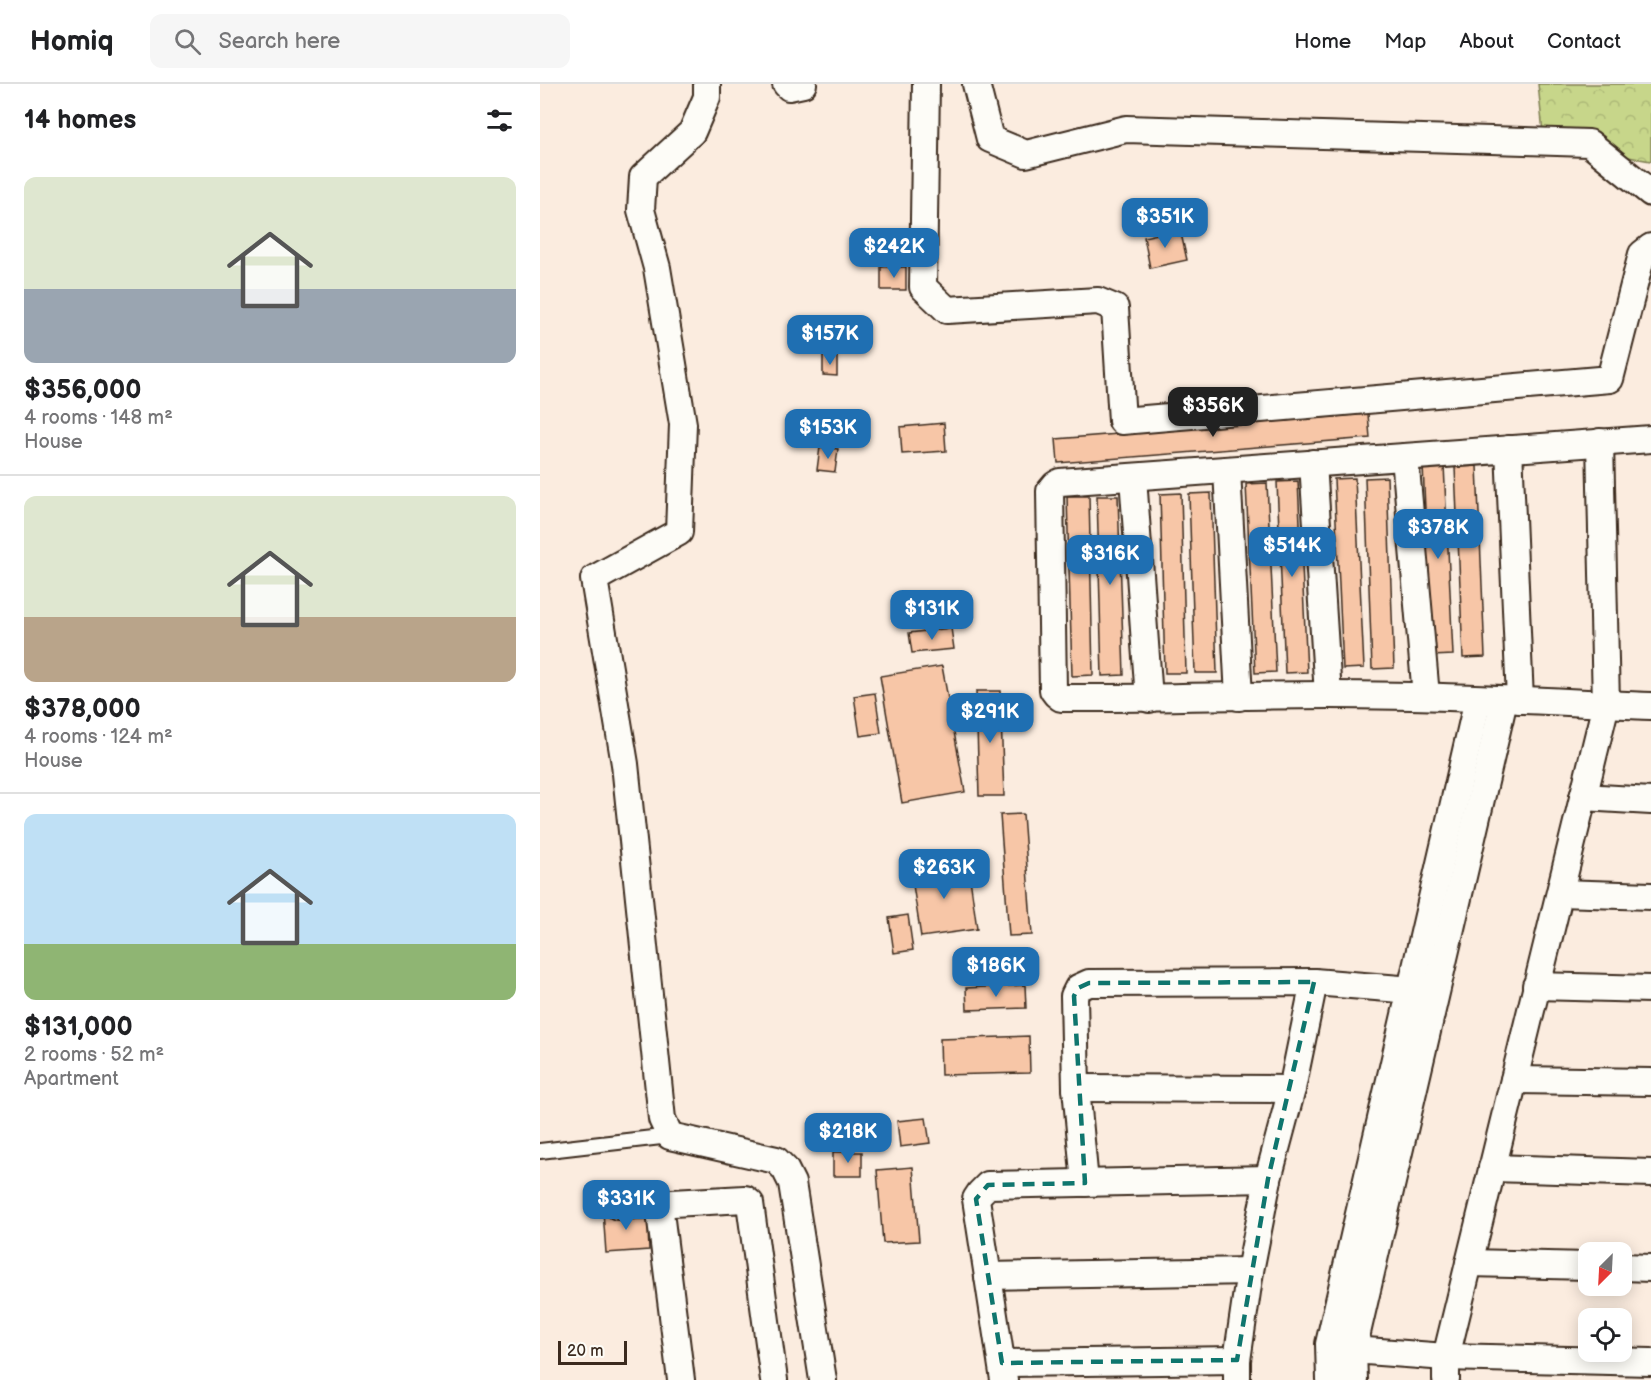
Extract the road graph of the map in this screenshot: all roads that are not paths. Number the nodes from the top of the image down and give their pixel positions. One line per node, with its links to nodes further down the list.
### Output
1 (707, 84): 36 (street)
2 (786, 84): 3 (street)
3 (802, 84)
4 (926, 84): 7 (street)
5 (976, 84): 6 (street)
6 (1651, 193)
7 (1651, 247)
8 (1651, 439): 9 (street)
9 (1600, 442): 10 (street); 21 (street)
10 (1509, 449): 11 (street); 20 (street)
11 (1404, 457): 12 (street); 16 (street)
12 (1313, 463): 13 (street); 15 (street)
13 (1227, 470): 14 (street); 17 (street)
14 (1133, 477): 18 (street); 18 (street)
15 (1329, 695): 16 (street); 17 (street)
16 (1426, 696): 19 (street)
17 (1239, 697): 18 (street)
18 (1149, 699)
19 (1478, 699): 20 (street); 30 (street)
20 (1512, 700): 21 (street); 31 (street)
21 (1606, 704): 22 (street); 23 (street)
22 (1651, 706)
23 (1583, 797): 24 (street); 25 (street)
24 (1651, 801)
25 (1560, 893): 26 (street); 28 (street)
26 (1651, 896)
27 (1314, 982): 30 (street); 34 (street); 35 (street)
28 (1536, 986): 29 (street); 32 (street)
29 (1651, 989)
30 (1411, 990): 31 (street); 50 (street)
31 (1436, 992): 51 (street)
32 (1514, 1080): 33 (street); 38 (street)
33 (1651, 1082)
34 (1076, 1088): 35 (street); 41 (street)
35 (1292, 1089): 40 (street)
36 (670, 1136): 37 (lane); 58 (street)
37 (540, 1151)
38 (1492, 1168): 39 (street); 44 (street)
39 (1651, 1173)
40 (1268, 1179): 41 (street); 48 (street)
41 (1085, 1183): 49 (street)
42 (659, 1204): 43 (street); 56 (street); 57 (street)
43 (618, 1206)
44 (1469, 1263): 45 (street); 53 (street)
45 (1578, 1266)
46 (1632, 1267): 47 (street)
47 (1651, 1268)
48 (1250, 1271): 49 (street); 54 (street)
49 (988, 1276): 55 (street)
50 (1329, 1344): 51 (street); 59 (street)
51 (1353, 1350): 53 (street); 60 (street)
52 (1651, 1362): 53 (street)
53 (1446, 1369)
54 (1237, 1370): 55 (street)
55 (1003, 1372)
56 (681, 1380)
57 (774, 1380)
58 (823, 1380)
59 (1330, 1380)
60 (1354, 1380)

